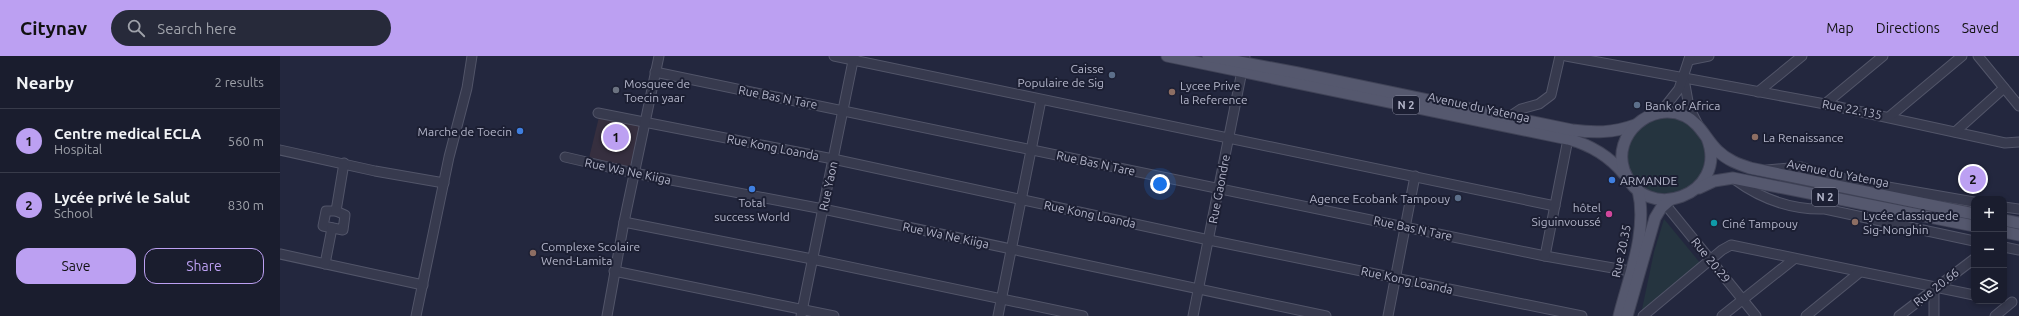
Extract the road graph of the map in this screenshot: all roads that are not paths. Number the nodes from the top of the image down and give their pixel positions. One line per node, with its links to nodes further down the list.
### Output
1 (472, 56): 46 (street)
2 (659, 56): 16 (street)
3 (834, 56): 13 (street)
4 (1167, 56): 15 (main road, Avenue du Yatenga / N 2)
5 (1208, 56): 15 (main road, Avenue du Yatenga / N 2)
6 (1560, 56): 27 (street)
7 (1566, 56): 17 (street, Rue 22.135)
8 (1709, 56): 14 (street)
9 (1802, 56): 19 (street)
10 (1883, 56): 21 (street)
11 (1962, 56): 28 (street)
12 (1978, 56): 18 (street)
13 (854, 58): 20 (street); 23 (street, Rue Yaon)
14 (1689, 58): 17 (street)
15 (1243, 63): 26 (main road, Avenue du Yatenga / N 2); 33 (street, Rue Gaondre)
16 (655, 72): 23 (street, Rue Bas N Tare); 29 (street)
17 (1684, 77): 19 (street, Rue 22.135); 25 (street); 31 (street)
18 (2004, 88): 22 (street); 32 (street)
19 (1758, 92): 21 (street, Rue 22.135)
20 (1041, 100): 33 (street); 38 (street)
21 (1825, 104): 28 (street, Rue 22.135)
22 (2019, 106)
23 (843, 110): 38 (street, Rue Bas N Tare); 40 (street, Rue Yaon)
24 (598, 113): 29 (street, Rue Kong Loanda)
25 (1660, 113): 30 (main road, N 2); 31 (main road, N 2)
26 (1473, 115): 27 (main road, Avenue du Yatenga / N 2); 35 (main road, Avenue du Yatenga / N 2)
27 (1509, 117): 30 (main road, Avenue du Yatenga / N 2)
28 (1889, 117): 32 (street, Rue 22.135)
29 (645, 123): 40 (street, Rue Kong Loanda); 43 (street)
30 (1635, 125): 47 (main road, N 2)
31 (1698, 125): 34 (main road, N 2)
32 (1955, 132): 36 (street, Rue 22.135)
33 (1228, 138): 44 (street); 48 (street, Rue Gaondre)
34 (1706, 138): 42 (main road, Avenue du Yatenga / N 2); 49 (main road, N 2)
35 (1568, 139): 47 (main road, Avenue du Yatenga / N 2); 54 (street)
36 (2019, 142)
37 (280, 150): 41 (street)
38 (1033, 150): 48 (street, Rue Bas N Tare); 51 (street)
39 (565, 157): 43 (street, Rue Wa Ne Kiiga)
40 (833, 159): 51 (street, Rue Kong Loanda); 57 (street, Rue Yaon)
41 (344, 163): 46 (street); 59 (street)
42 (1760, 171): 52 (street); 60 (main road, Avenue du Yatenga / N 2)
43 (634, 173): 57 (street, Rue Wa Ne Kiiga); 62 (street)
44 (1415, 176): 54 (street); 65 (street)
45 (1733, 178): 49 (main road, N 2); 50 (main road, N 2); 55 (street)
46 (444, 183): 85 (street)
47 (1634, 186): 53 (main road, N 2); 81 (main road, Rue 20.35)
48 (1219, 189): 65 (street, Rue Bas N Tare); 69 (street, Rue Gaondre)
49 (1693, 191): 53 (main road, N 2)
50 (1795, 192): 55 (street); 64 (main road, N 2)
51 (1022, 200): 69 (street, Rue Kong Loanda); 72 (street)
52 (1971, 201)
53 (1668, 202): 78 (street, Rue 20.29); 104 (main road, Rue 20.35)
54 (1556, 206): 75 (street)
55 (1797, 207): 70 (street)
56 (2007, 207): 58 (street)
57 (823, 209): 72 (street, Rue Wa Ne Kiiga); 76 (street, Rue Yaon)
58 (2019, 209)
59 (336, 212): 66 (street); 66 (street)
60 (1971, 213)
61 (2007, 221): 63 (main road)
62 (624, 222): 76 (street); 82 (street)
63 (2019, 223)
64 (1971, 225)
65 (1406, 227): 75 (street, Rue Bas N Tare); 84 (street)
66 (332, 228): 80 (street)
67 (2007, 233): 68 (main road)
68 (2019, 235)
69 (1209, 240): 84 (street, Rue Kong Loanda); 87 (street, Rue Gaondre)
70 (1971, 240)
71 (2007, 248): 73 (street)
72 (1012, 249): 87 (street, Rue Wa Ne Kiiga); 89 (street)
73 (2019, 250)
74 (280, 254): 80 (street)
75 (1545, 256): 81 (street, Rue Bas N Tare)
76 (812, 259): 89 (street); 92 (street, Rue Yaon)
77 (1794, 259): 78 (street); 83 (street); 90 (street)
78 (1711, 260): 90 (street, Rue 20.29); 105 (street)
79 (1971, 260): 86 (street, Rue 20.66)
80 (325, 264): 85 (street)
81 (1630, 271): 103 (main road, Rue 20.35)
82 (614, 272): 92 (street); 95 (street)
83 (1860, 272): 86 (street); 108 (street)
84 (1396, 278): 93 (street, Rue Kong Loanda); 101 (street)
85 (422, 285): 94 (street)
86 (1934, 288): 88 (street); 109 (street, Rue 20.66); 110 (street)
87 (1198, 290): 99 (street, Rue Gaondre); 100 (street, Rue Wa Ne Kiiga)
88 (1971, 294)
89 (1002, 299): 97 (street); 98 (street)
90 (1743, 299): 106 (street); 107 (street, Rue 20.29)
91 (2012, 302): 111 (street)
92 (801, 313): 96 (street)
93 (1550, 313): 102 (street, Rue Kong Loanda)
94 (416, 316)
95 (608, 316)
96 (834, 316)
97 (998, 316)
98 (1083, 316)
99 (1193, 316)
100 (1326, 316)
101 (1388, 316)
102 (1582, 316)
103 (1619, 316)
104 (1627, 316)
105 (1643, 316)
106 (1722, 316)
107 (1756, 316)
108 (1806, 316)
109 (1899, 316)
110 (1934, 316)
111 (1995, 316)

